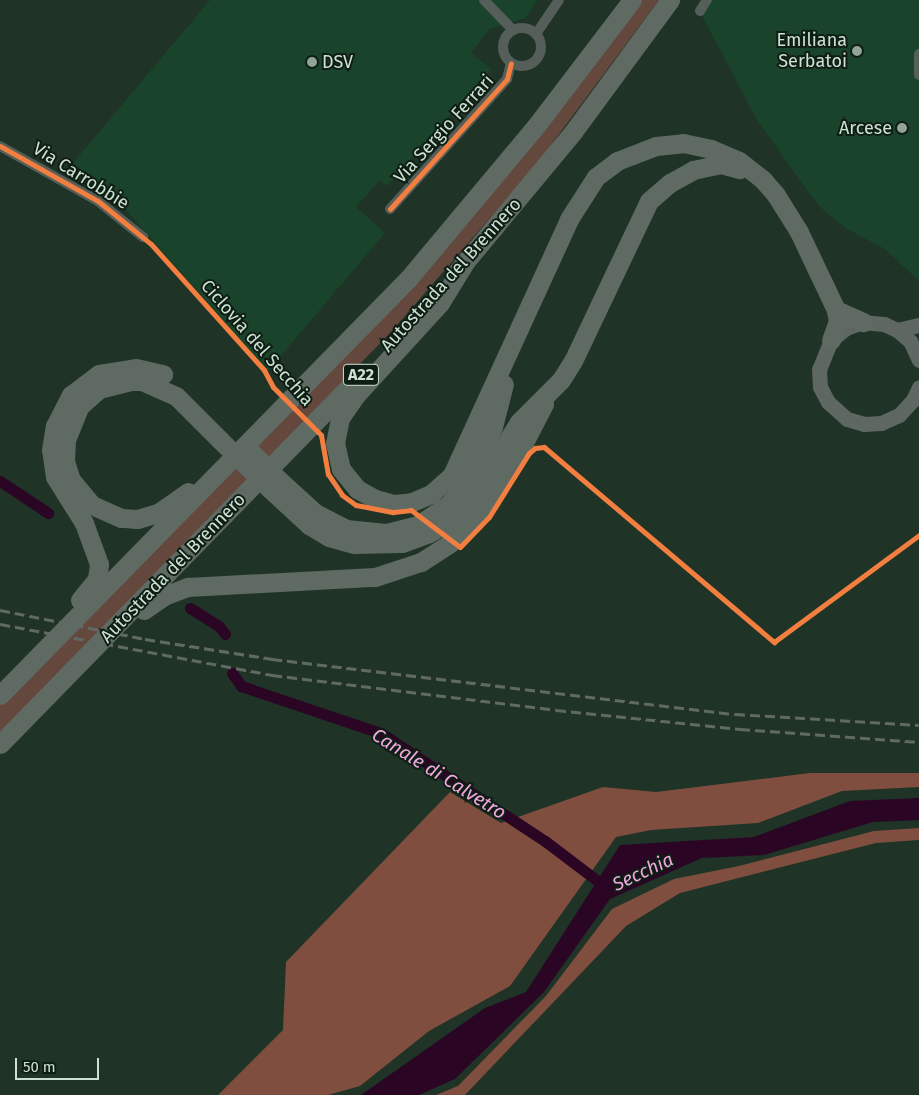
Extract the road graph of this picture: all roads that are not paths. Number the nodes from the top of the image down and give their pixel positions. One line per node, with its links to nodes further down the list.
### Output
1 (484, 0): 7 (street)
2 (559, 0): 8 (street)
3 (632, 0): 24 (highway, Autostrada del Brennero / A22)
4 (670, 0): 16 (highway, Autostrada del Brennero / A22)
5 (707, 0): 6 (street)
6 (700, 11)
7 (513, 30): 8 (street); 10 (street)
8 (536, 34): 10 (street)
9 (919, 54): 11 (street)
10 (510, 63): 14 (street, Via Sergio Ferrari)
11 (919, 75)
12 (0, 146): 15 (street, Via Carrobbie)
13 (763, 180): 17 (highway); 21 (highway); 26 (highway)
14 (390, 209)
15 (143, 237)
16 (464, 264): 21 (highway); 31 (highway, Autostrada del Brennero / A22)
17 (836, 310): 18 (highway); 22 (highway)
18 (863, 322): 20 (main road); 22 (main road)
19 (919, 325): 20 (main road)
20 (896, 330): 23 (main road)
21 (516, 332): 28 (highway)
22 (831, 340): 25 (main road)
23 (919, 360)
24 (312, 380): 27 (highway); 29 (highway, Autostrada del Brennero / A22)
25 (919, 387)
26 (549, 393): 28 (highway); 31 (highway)
27 (225, 436): 28 (highway, bridge); 29 (highway)
28 (274, 485)
29 (14, 681): 30 (highway, Autostrada del Brennero / A22)
30 (0, 695)
31 (22, 723): 32 (highway, Autostrada del Brennero / A22)
32 (0, 744)

